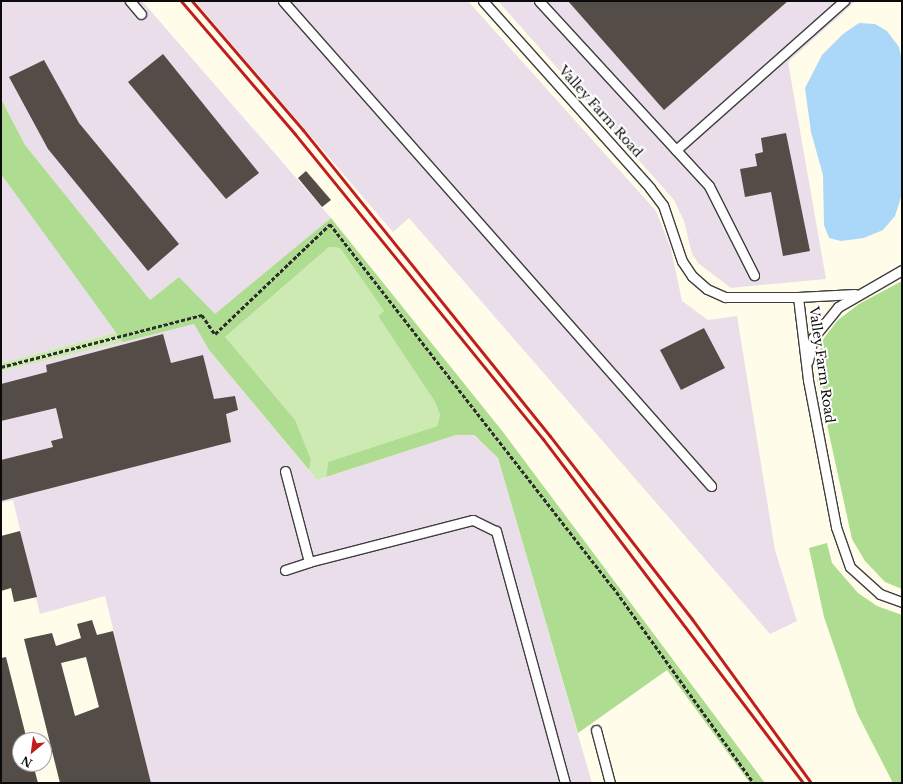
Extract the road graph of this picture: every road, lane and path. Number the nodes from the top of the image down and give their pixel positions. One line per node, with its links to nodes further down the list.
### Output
1 (130, 1): 6 (lane)
2 (283, 1): 15 (lane)
3 (483, 1): 11 (lane, Valley Farm Road)
4 (539, 1): 7 (lane)
5 (844, 1): 7 (lane)
6 (141, 14)
7 (676, 150): 9 (lane)
8 (902, 270): 10 (lane)
9 (754, 276)
10 (856, 294): 11 (lane); 13 (lane)
11 (798, 297): 13 (lane, Valley Farm Road)
12 (1, 367): 22 (path)
13 (808, 380): 18 (lane, Valley Farm Road)
14 (285, 472): 16 (lane)
15 (711, 486)
16 (309, 562): 17 (lane); 20 (lane)
17 (284, 570)
18 (902, 602)
19 (596, 730): 21 (lane)
20 (565, 783)
21 (610, 783)
22 (754, 783)

